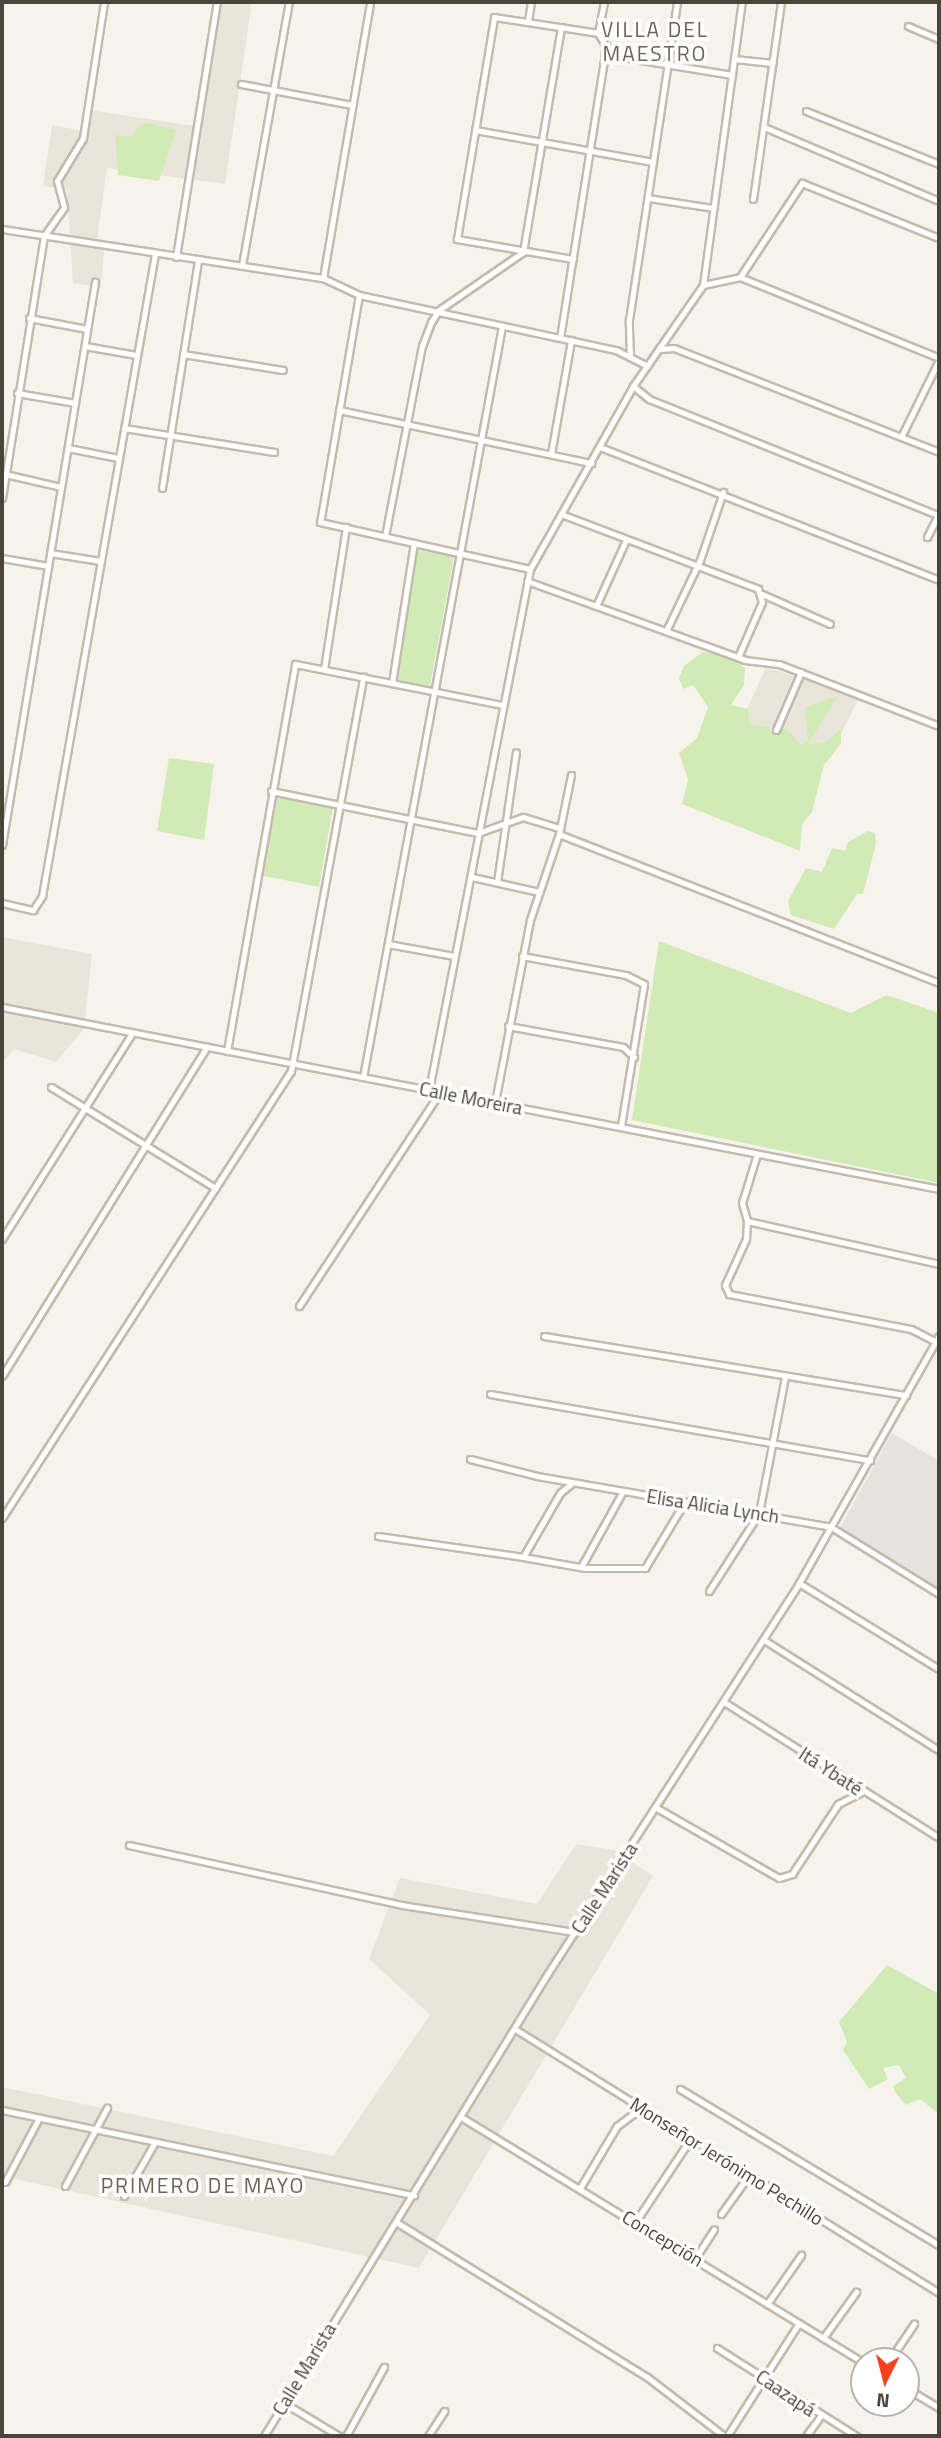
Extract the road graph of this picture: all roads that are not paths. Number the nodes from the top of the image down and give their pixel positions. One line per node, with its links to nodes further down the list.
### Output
1 (104, 2): 35 (street)
2 (217, 2): 39 (street)
3 (289, 2): 21 (street)
4 (370, 2): 22 (street)
5 (531, 2): 10 (street)
6 (604, 2): 13 (street)
7 (677, 2): 18 (street)
8 (742, 2): 16 (street)
9 (781, 2): 17 (street)
10 (528, 21): 12 (street); 25 (street)
11 (908, 26): 14 (street)
12 (561, 27): 13 (street); 26 (street)
13 (598, 33): 15 (street)
14 (939, 39)
15 (604, 54): 18 (street); 27 (street)
16 (734, 59): 17 (street); 19 (street)
17 (773, 63): 24 (street)
18 (667, 68): 19 (street); 28 (street)
19 (732, 75): 33 (street)
20 (241, 84): 21 (street)
21 (273, 90): 22 (street); 42 (street)
22 (352, 106): 44 (street)
23 (806, 111): 29 (street)
24 (764, 127): 31 (street); 32 (street)
25 (475, 130): 26 (street); 37 (street)
26 (542, 142): 27 (street); 37 (street)
27 (587, 150): 28 (street); 40 (street)
28 (653, 162): 30 (street)
29 (939, 164)
30 (648, 198): 33 (street); 58 (street)
31 (753, 199)
32 (939, 201)
33 (713, 208): 46 (street)
34 (2, 229): 35 (street)
35 (44, 236): 38 (street); 49 (street)
36 (939, 238): 43 (street)
37 (523, 252): 40 (street); 48 (street)
38 (155, 254): 39 (street); 57 (street)
39 (176, 257): 41 (street)
40 (573, 259): 52 (street)
41 (198, 261): 42 (street); 56 (street)
42 (242, 265): 44 (street)
43 (740, 277): 46 (street); 59 (street)
44 (323, 278): 47 (street)
45 (95, 282): 51 (street)
46 (703, 285): 55 (street)
47 (359, 295): 48 (street); 65 (street)
48 (439, 310): 50 (street); 66 (street)
49 (29, 318): 51 (street); 63 (street)
50 (502, 326): 52 (street); 70 (street)
51 (87, 330): 54 (street)
52 (560, 338): 53 (street)
53 (571, 341): 58 (street); 75 (street)
54 (85, 346): 57 (street); 64 (street)
55 (659, 349): 60 (street); 69 (street)
56 (183, 354): 61 (street); 68 (street)
57 (136, 355): 67 (street)
58 (630, 357): 60 (street)
59 (939, 359): 69 (street)
60 (648, 366): 62 (street)
61 (282, 370)
62 (633, 386): 71 (street); 84 (street)
63 (16, 393): 64 (street); 78 (street)
64 (75, 402): 72 (street)
65 (339, 410): 66 (street); 85 (street)
66 (407, 424): 70 (street); 86 (street)
67 (124, 428): 68 (street); 76 (street)
68 (170, 435): 73 (street); 80 (street)
69 (901, 437): 74 (street)
70 (481, 440): 75 (street); 91 (street)
71 (600, 447): 77 (street); 81 (street)
72 (68, 448): 76 (street); 79 (street)
73 (274, 452)
74 (939, 452)
75 (551, 454): 77 (street)
76 (118, 458): 93 (street)
77 (591, 463): 83 (street)
78 (5, 474): 79 (street); 82 (street)
79 (61, 487): 90 (street)
80 (162, 488)
81 (723, 492): 95 (street); 97 (street)
82 (2, 498)
83 (561, 514): 88 (street); 96 (street)
84 (939, 514): 87 (street)
85 (346, 527): 86 (street); 104 (street)
86 (386, 536): 89 (street)
87 (927, 537)
88 (626, 540): 95 (street); 100 (street)
89 (415, 543): 91 (street); 107 (street)
90 (50, 553): 93 (street); 94 (street)
91 (460, 553): 96 (street); 108 (street)
92 (2, 558): 94 (street)
93 (100, 561): 125 (street)
94 (48, 566): 116 (street)
95 (697, 567): 99 (street); 102 (street)
96 (530, 569): 98 (street)
97 (939, 580)
98 (527, 581): 100 (street); 109 (street)
99 (762, 594): 101 (street); 103 (street)
100 (596, 606): 102 (street)
101 (830, 624)
102 (666, 631): 103 (street)
103 (738, 657): 105 (street)
104 (324, 669): 106 (street); 114 (street)
105 (801, 672): 110 (street); 111 (street)
106 (363, 677): 107 (street); 115 (street)
107 (391, 683): 108 (street)
108 (435, 691): 109 (street); 117 (street)
109 (503, 705): 120 (street)
110 (939, 726)
111 (776, 730)
112 (516, 752): 118 (street)
113 (571, 775): 119 (street)
114 (271, 790): 115 (street); 134 (street)
115 (338, 805): 117 (street); 136 (street)
116 (4, 816): 121 (street)
117 (412, 820): 120 (street); 126 (street)
118 (506, 824): 119 (street); 120 (street); 123 (street)
119 (559, 831): 124 (street); 129 (street)
120 (478, 833): 122 (street)
121 (2, 845)
122 (472, 877): 123 (street); 127 (street)
123 (497, 882): 124 (street)
124 (539, 892): 128 (street)
125 (2, 903)
126 (388, 944): 127 (street); 137 (street)
127 (454, 956): 139 (street)
128 (522, 956): 131 (street); 135 (street)
129 (939, 983)
130 (2, 1007): 132 (street, Calle Moreira)
131 (508, 1026): 135 (street); 141 (street)
132 (132, 1032): 133 (street, Calle Moreira); 142 (street)
133 (207, 1047): 134 (street, Calle Moreira); 144 (street)
134 (227, 1051): 136 (street, Calle Moreira)
135 (634, 1057): 143 (street)
136 (293, 1064): 137 (street, Calle Moreira); 146 (street)
137 (363, 1077): 139 (street, Calle Moreira)
138 (51, 1087): 142 (street)
139 (429, 1090): 140 (street, Calle Moreira)
140 (440, 1092): 141 (street, Calle Moreira); 151 (street)
141 (495, 1102): 143 (street, Calle Moreira)
142 (85, 1108): 144 (street); 149 (street)
143 (621, 1126): 145 (street, Calle Moreira)
144 (146, 1146): 146 (street); 154 (street)
145 (757, 1154): 147 (street, Calle Moreira); 148 (street)
146 (215, 1188): 165 (street)
147 (939, 1189)
148 (747, 1221): 150 (street); 153 (street)
149 (2, 1239)
150 (939, 1264)
151 (299, 1306)
152 (544, 1336): 155 (street)
153 (937, 1343): 157 (street, Calle Marista)
154 (2, 1376)
155 (785, 1377): 157 (street); 158 (street)
156 (490, 1394): 158 (street)
157 (905, 1395): 160 (street, Calle Marista)
158 (772, 1443): 160 (street); 164 (street)
159 (470, 1459): 161 (street, Elisa Alicia Lynch)
160 (870, 1460): 166 (street, Calle Marista)
161 (572, 1483): 162 (street, Elisa Alicia Lynch); 168 (street)
162 (623, 1491): 163 (street, Elisa Alicia Lynch); 169 (street)
163 (684, 1503): 164 (street, Elisa Alicia Lynch); 169 (street)
164 (759, 1513): 166 (street, Elisa Alicia Lynch); 171 (street)
165 (2, 1518)
166 (831, 1527): 170 (street, Calle Marista); 172 (street, Elisa Alicia Lynch)
167 (378, 1536): 168 (street)
168 (523, 1557): 169 (street)
169 (581, 1567)
170 (799, 1583): 173 (street, Calle Marista); 174 (street)
171 (709, 1591)
172 (939, 1594)
173 (764, 1640): 175 (street, Calle Marista); 176 (street)
174 (939, 1670)
175 (724, 1702): 177 (street, Itá Ybaté); 178 (street, Calle Marista)
176 (939, 1750)
177 (862, 1792): 178 (street); 179 (street, Itá Ybaté)
178 (655, 1807): 181 (street, Calle Marista)
179 (939, 1838)
180 (129, 1844): 181 (street)
181 (575, 1932): 182 (street, Calle Marista)
182 (515, 2029): 185 (street, Monseñor Jerónimo Pechillo); 187 (street, Calle Marista)
183 (680, 2089): 202 (street)
184 (107, 2108): 189 (street)
185 (641, 2108): 190 (street, Monseñor Jerónimo Pechillo); 195 (street)
186 (2, 2110): 188 (street)
187 (461, 2117): 195 (street, Concepción); 196 (street, Calle Marista)
188 (39, 2118): 189 (street); 193 (street)
189 (96, 2130): 191 (street); 194 (street)
190 (691, 2138): 192 (street, Monseñor Jerónimo Pechillo); 199 (street)
191 (155, 2142): 196 (street); 197 (street)
192 (750, 2175): 198 (street); 206 (street, Monseñor Jerónimo Pechillo)
193 (5, 2182)
194 (65, 2186)
195 (580, 2188): 199 (street, Concepción)
196 (414, 2195): 200 (street, Calle Marista)
197 (124, 2196)
198 (721, 2214)
199 (636, 2221): 204 (street, Concepción)
200 (396, 2222): 217 (street, Calle Marista); 225 (street)
201 (714, 2229): 204 (street)
202 (939, 2245)
203 (801, 2255): 207 (street)
204 (696, 2258): 207 (street, Concepción)
205 (856, 2292): 210 (street)
206 (939, 2292)
207 (767, 2304): 208 (street, Concepción)
208 (799, 2323): 210 (street, Concepción); 215 (street)
209 (914, 2324): 211 (street)
210 (823, 2338): 213 (street, Concepción)
211 (898, 2347)
212 (717, 2348): 215 (street, Caazapá)
213 (850, 2354)
214 (384, 2367): 223 (street)
215 (764, 2378): 220 (street, Caazapá); 225 (street)
216 (920, 2396): 218 (street)
217 (284, 2403): 221 (street, Calle Marista); 222 (street)
218 (939, 2407)
219 (444, 2411): 224 (street)
220 (820, 2417): 226 (street); 227 (street, Caazapá)
221 (264, 2436)
222 (339, 2436)
223 (346, 2436)
224 (428, 2436)
225 (725, 2436)
226 (806, 2436)
227 (856, 2436)

